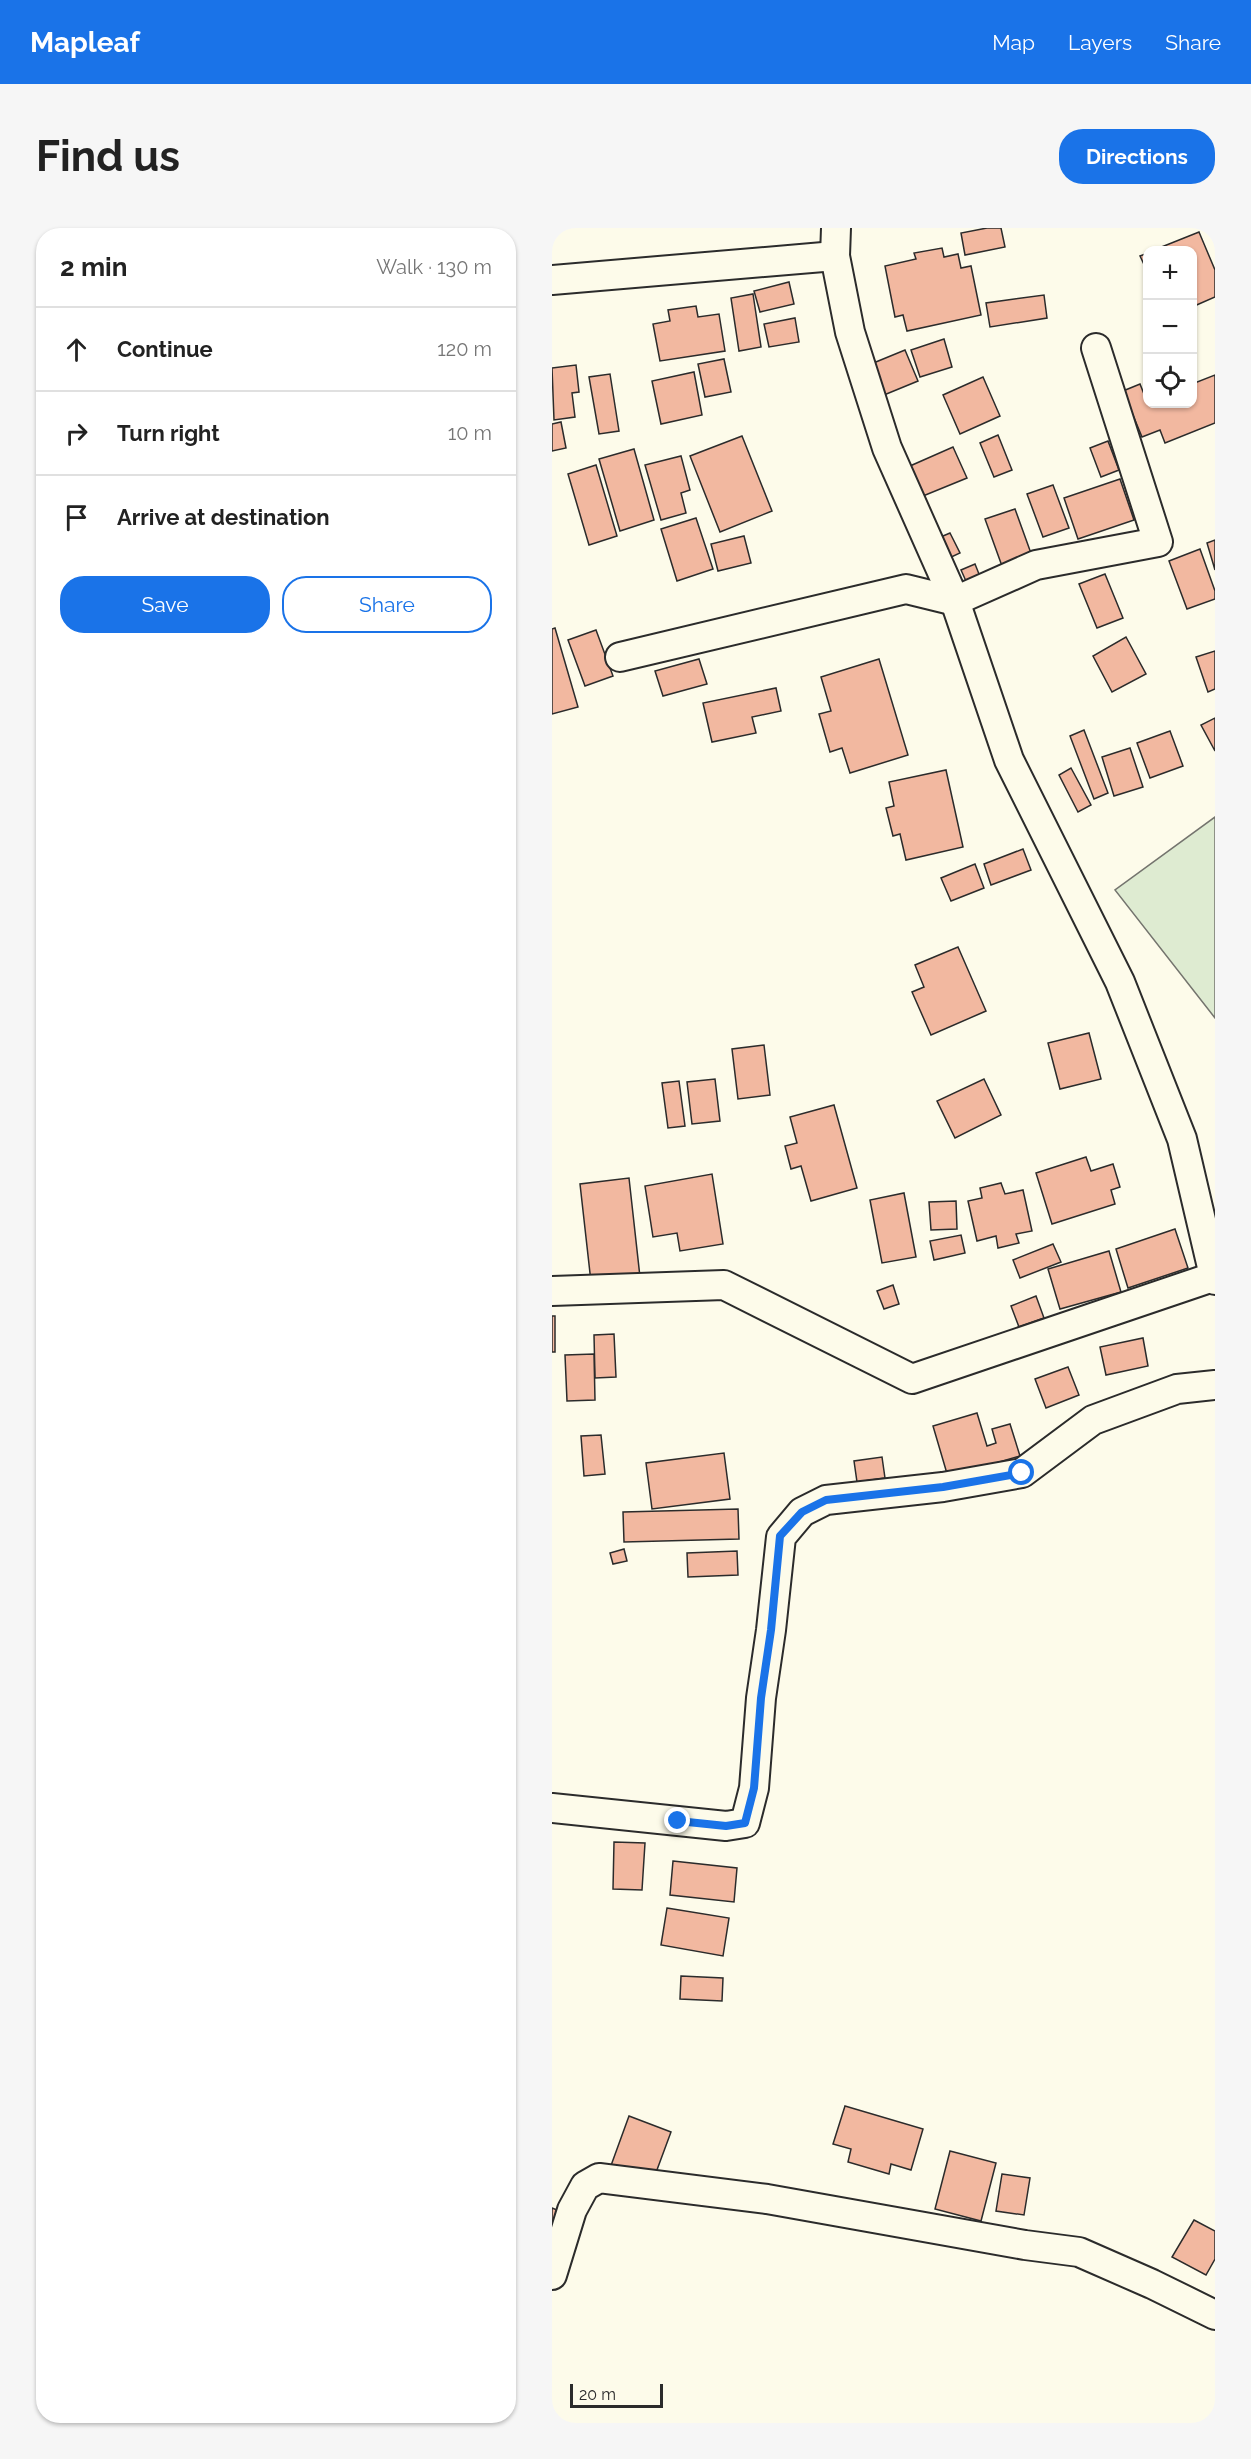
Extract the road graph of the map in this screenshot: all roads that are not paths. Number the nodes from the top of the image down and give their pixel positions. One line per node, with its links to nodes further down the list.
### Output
1 (836, 228): 2 (street)
2 (835, 256): 3 (street); 5 (street)
3 (552, 280)
4 (1096, 348): 5 (street)
5 (955, 601): 6 (street); 7 (street)
6 (620, 657)
7 (1214, 1278): 8 (street)
8 (552, 1291)
9 (1215, 1385): 10 (street)
10 (552, 1808)
11 (552, 2275): 12 (street)
12 (1215, 2315)

